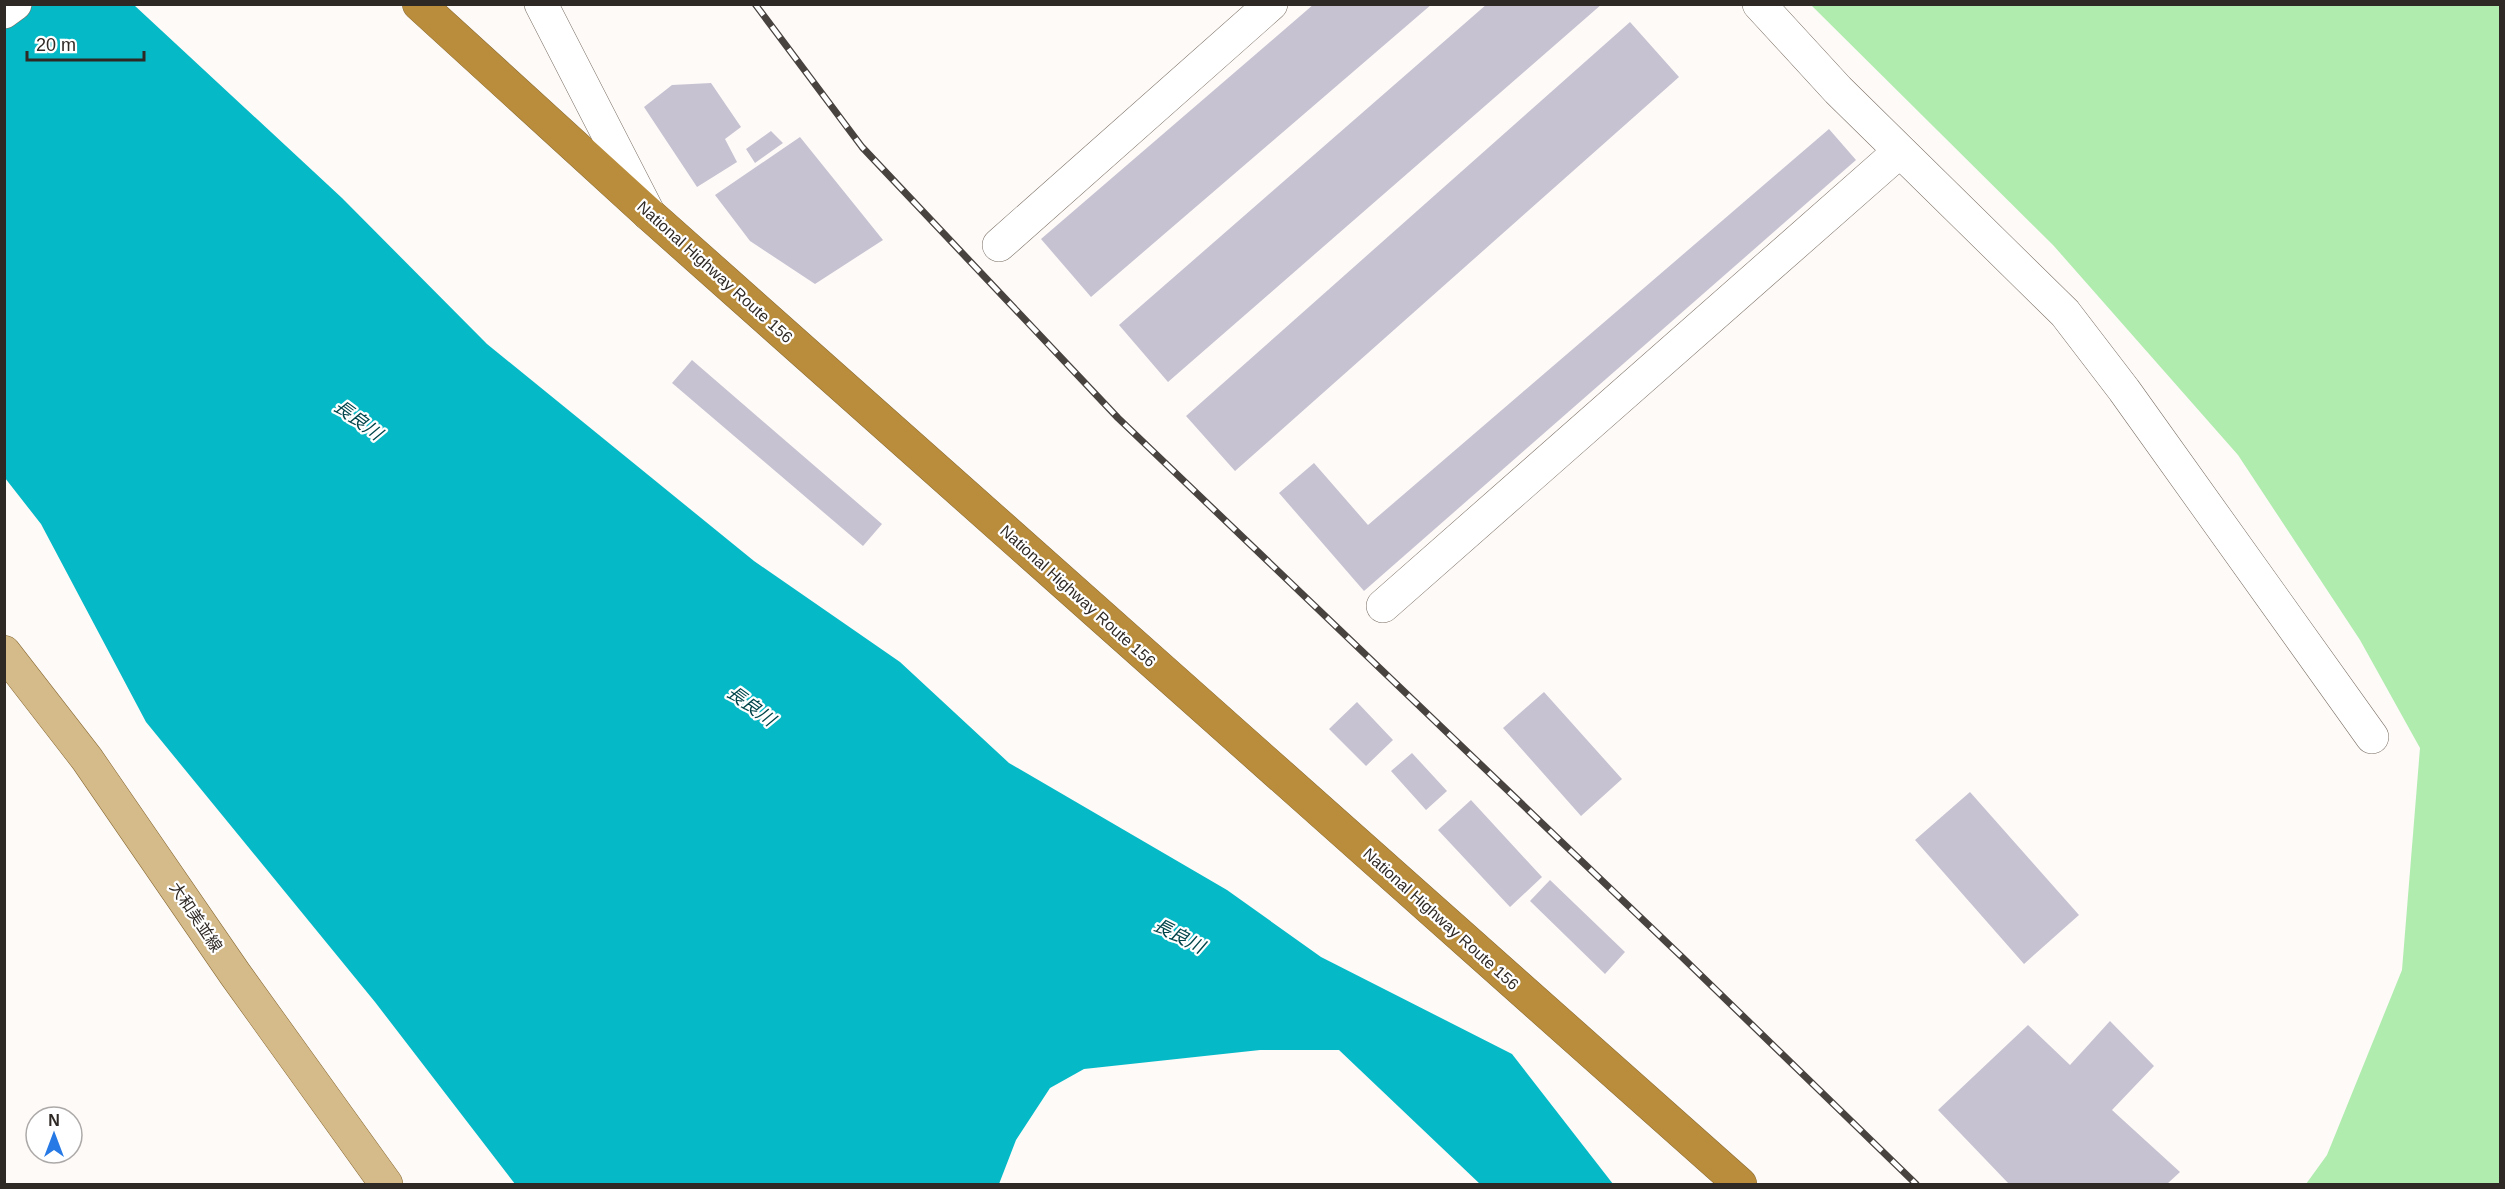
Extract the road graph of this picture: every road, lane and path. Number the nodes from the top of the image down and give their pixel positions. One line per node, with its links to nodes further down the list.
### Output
1 (15, 4): 6 (street)
2 (419, 4): 8 (highway, National Highway Route 156)
3 (542, 4): 8 (street)
4 (1271, 4): 9 (street)
5 (1759, 4): 7 (street)
6 (4, 12)
7 (1900, 151): 10 (street); 12 (street)
8 (650, 214): 14 (highway, National Highway Route 156)
9 (999, 245)
10 (1383, 606)
11 (4, 651): 13 (main road, 大和美並線)
12 (2372, 737)
13 (386, 1185)
14 (1740, 1185)

